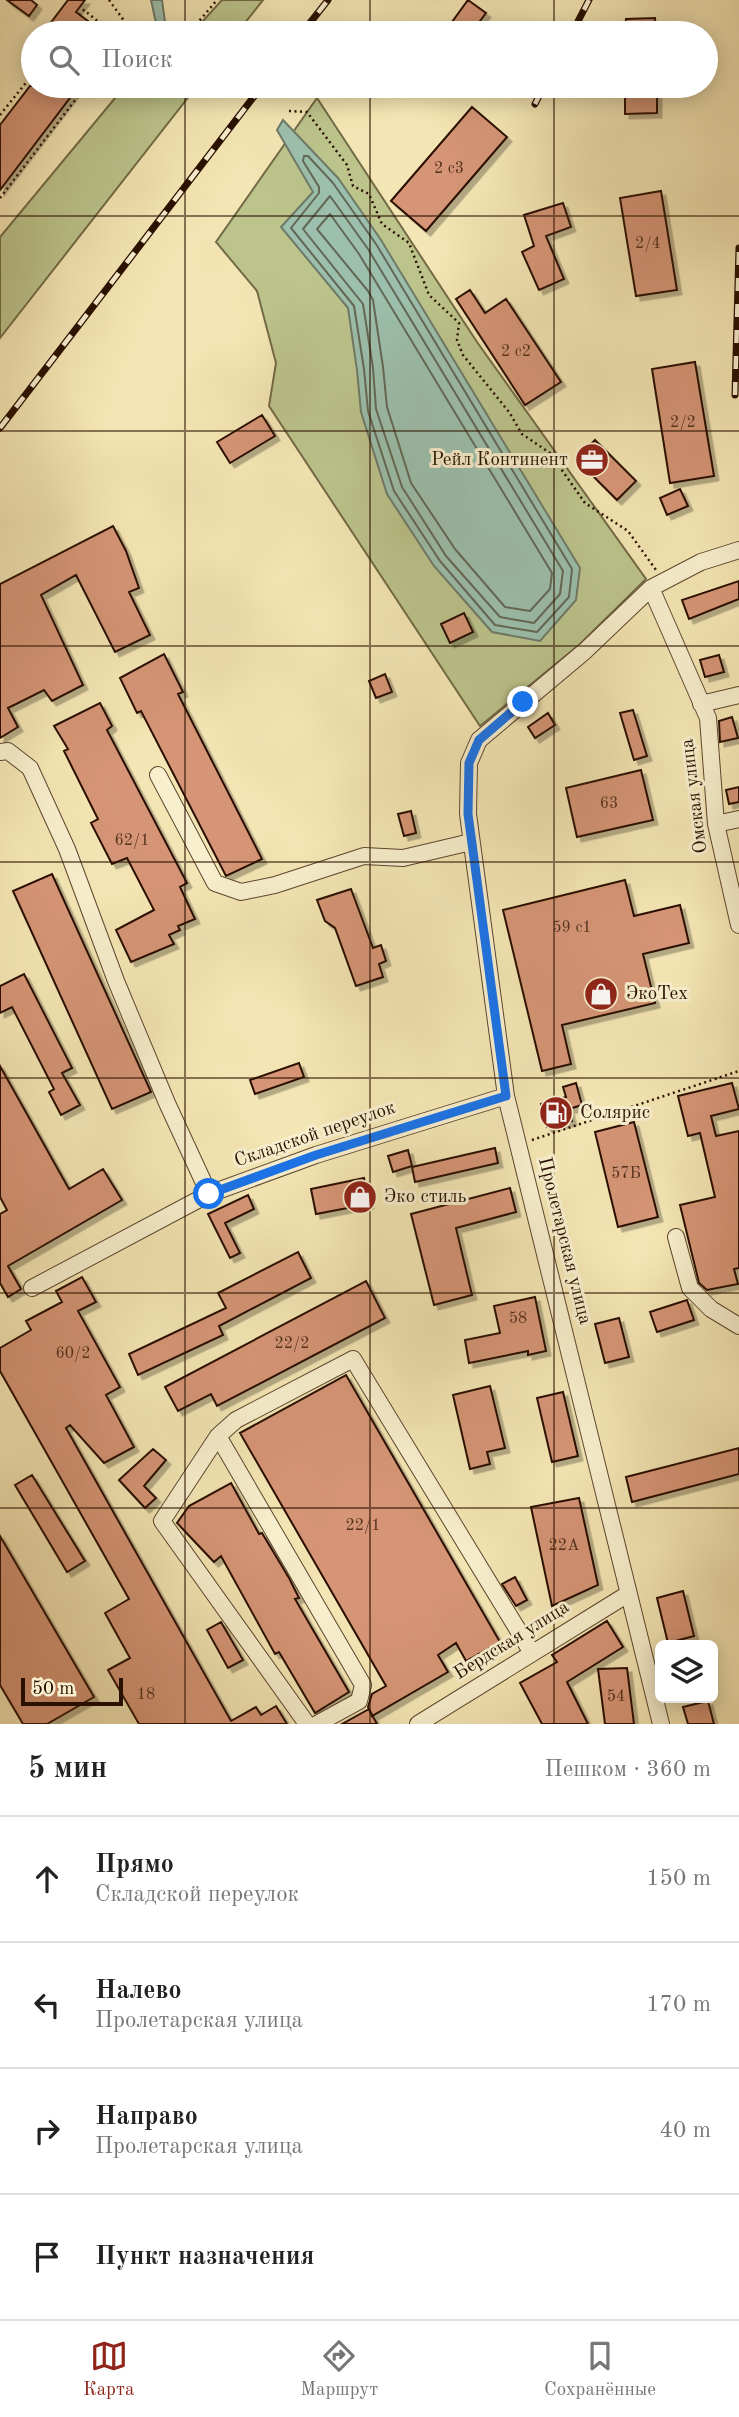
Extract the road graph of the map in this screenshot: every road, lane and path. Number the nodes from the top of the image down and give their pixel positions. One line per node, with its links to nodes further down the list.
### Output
1 (109, 0): 5 (path)
2 (217, 0): 6 (path)
3 (79, 15): 4 (path)
4 (97, 21)
5 (124, 21)
6 (199, 21)
7 (21, 89): 10 (path)
8 (77, 98): 11 (path)
9 (289, 111): 13 (path)
10 (0, 115)
11 (0, 198)
12 (739, 550): 13 (street, Пролетарская улица)
13 (658, 584): 15 (street, Омская улица); 20 (street, Пролетарская улица)
14 (739, 695): 15 (street)
15 (701, 704): 19 (street, Омская улица)
16 (0, 752): 25 (street)
17 (158, 775): 20 (street)
18 (739, 819): 19 (street)
19 (716, 824): 21 (street, Омская улица)
20 (471, 842): 23 (street, Пролетарская улица)
21 (739, 925)
22 (739, 1072): 24 (path)
23 (506, 1096): 24 (street, Пролетарская улица); 25 (street, Складской переулок)
24 (519, 1144): 30 (street, Пролетарская улица)
25 (209, 1194): 27 (street, Складской переулок)
26 (676, 1237): 28 (street)
27 (32, 1288)
28 (739, 1326)
29 (218, 1436): 31 (street); 32 (street); 33 (street)
30 (628, 1594): 31 (street, Бердская улица); 35 (street, Пролетарская улица)
31 (532, 1653): 34 (street, Бердская улица)
32 (307, 1724)
33 (317, 1724)
34 (418, 1724)
35 (661, 1724)

